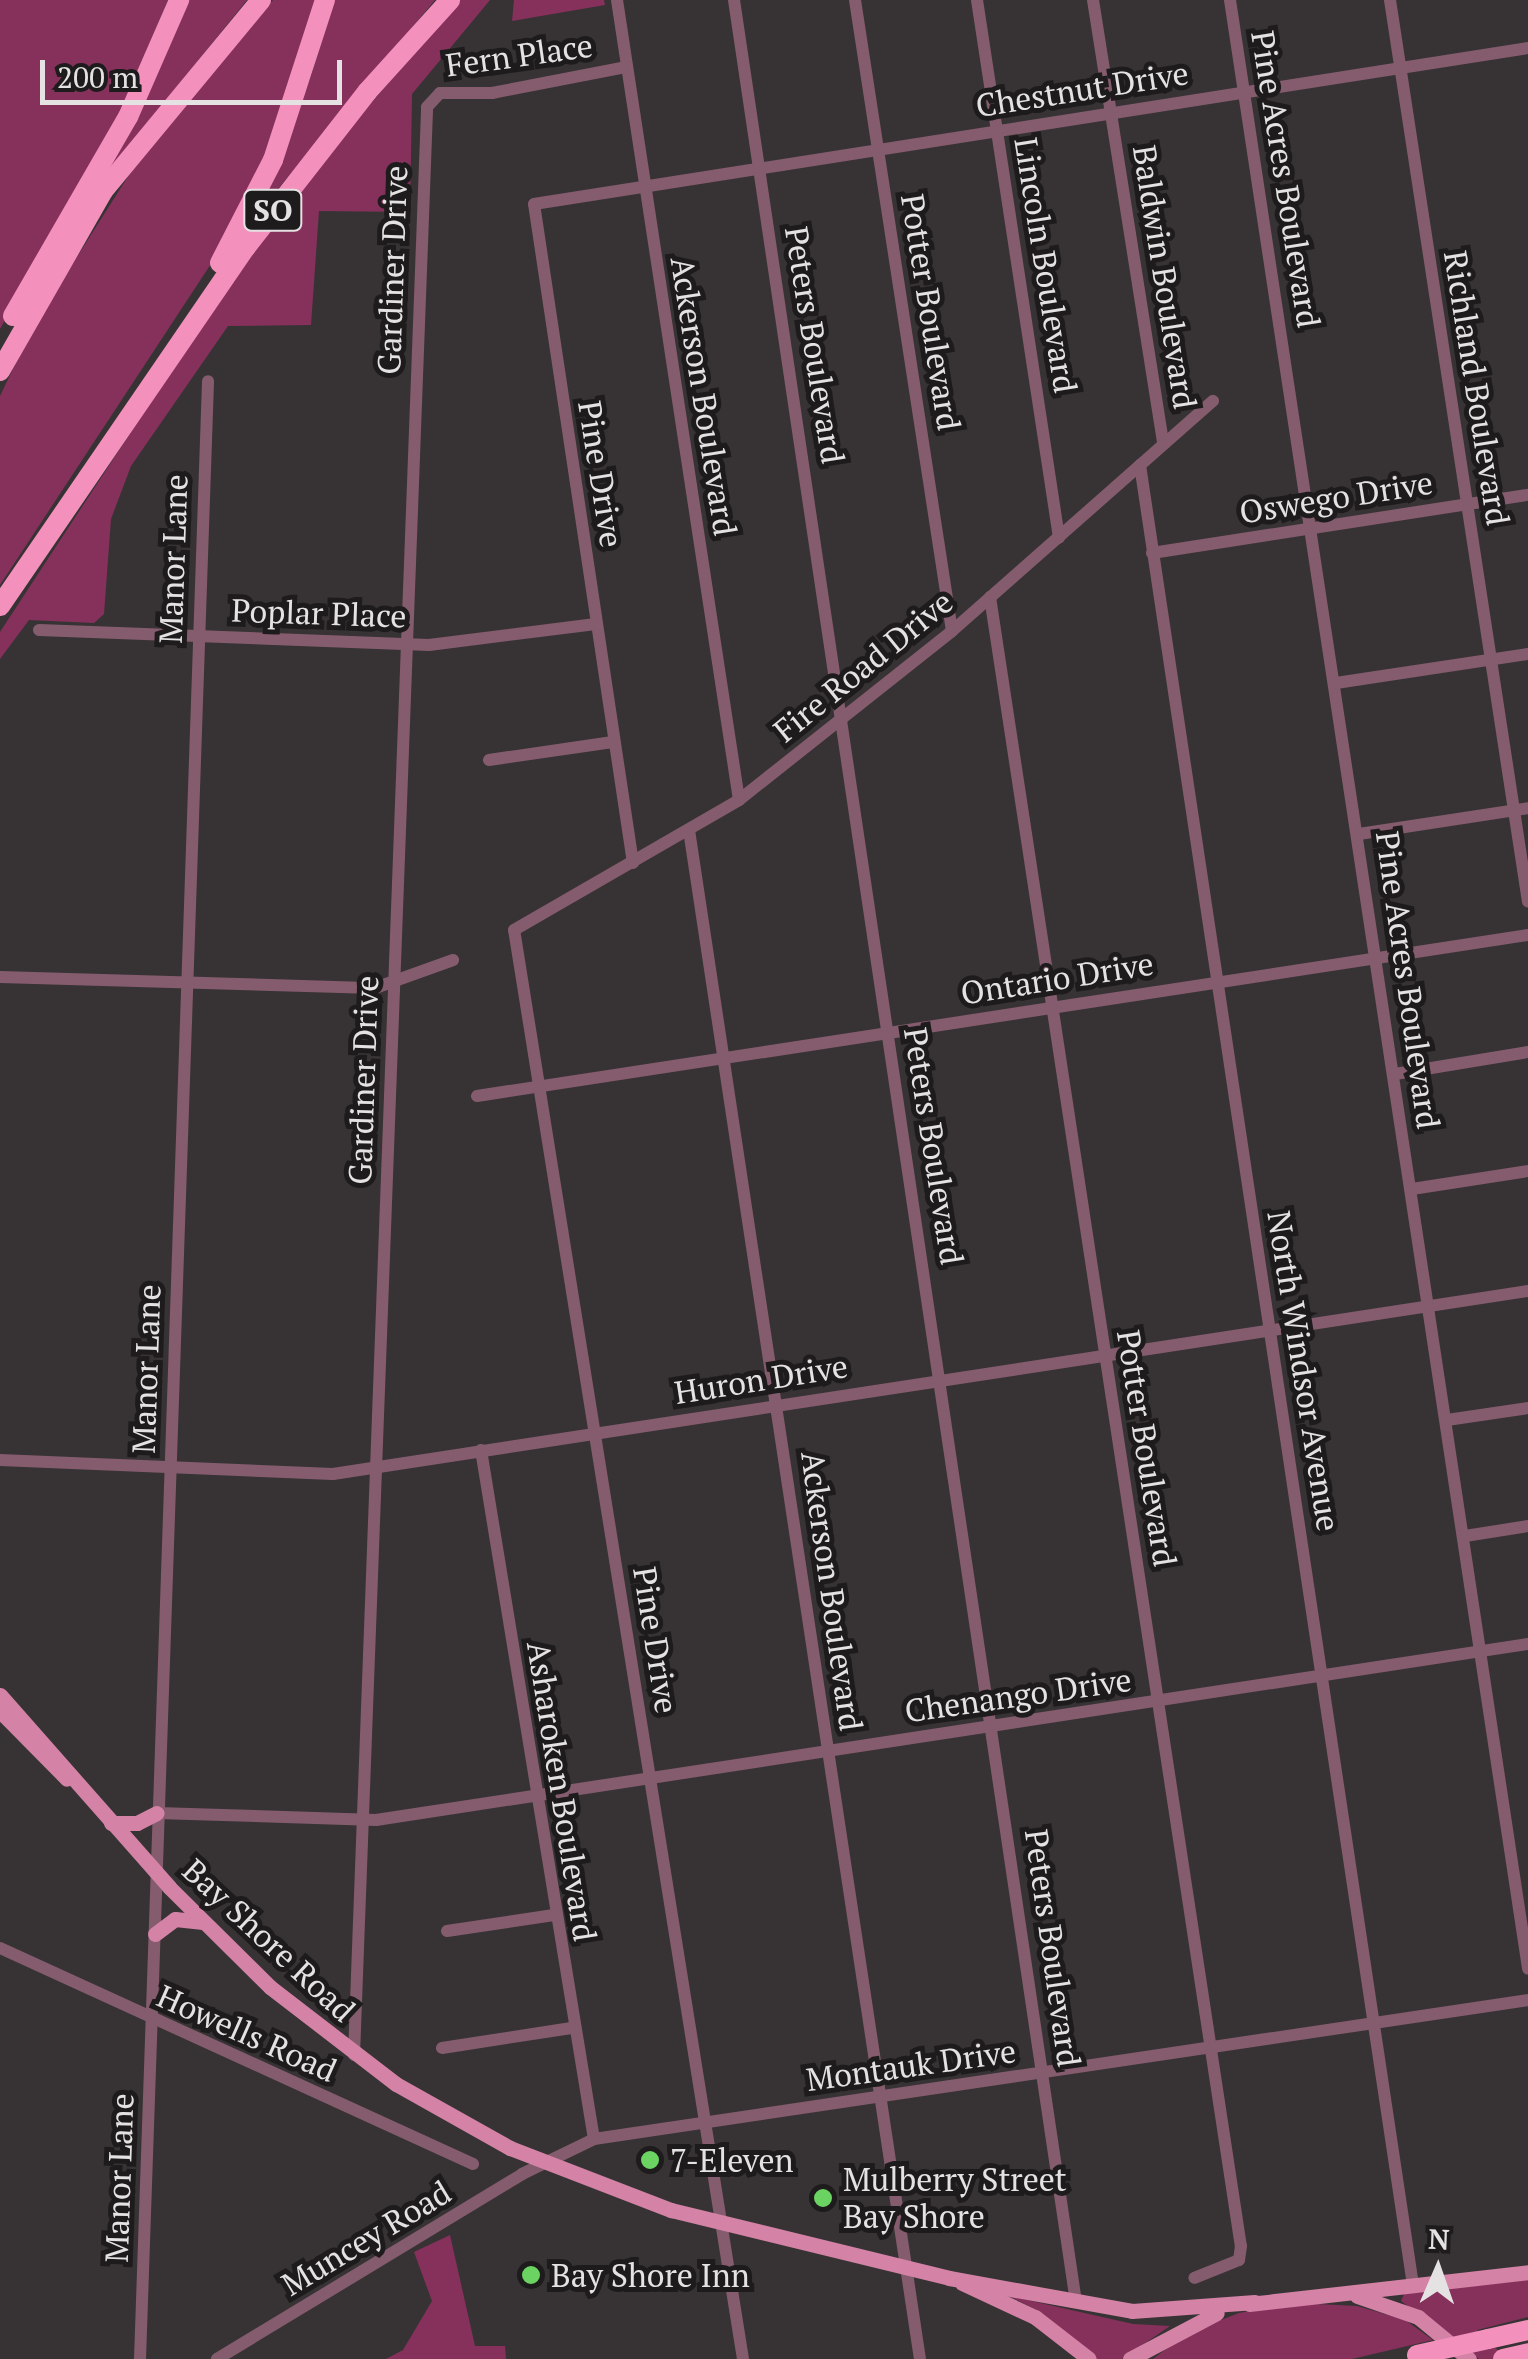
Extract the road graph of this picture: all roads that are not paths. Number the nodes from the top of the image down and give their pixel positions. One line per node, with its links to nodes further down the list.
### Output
1 (180, 0): 22 (highway)
2 (261, 0): 23 (highway)
3 (325, 0): 26 (highway)
4 (450, 0): 26 (highway, SO)
5 (617, 0): 13 (street, Ackerson Boulevard)
6 (734, 0): 20 (street, Peters Boulevard)
7 (856, 0): 19 (street, Potter Boulevard)
8 (977, 0): 18 (street, Lincoln Boulevard)
9 (1094, 0): 17 (street, Baldwin Boulevard)
10 (1230, 0): 15 (street, Pine Acres Boulevard)
11 (1390, 0): 14 (street, Richland Boulevard)
12 (1528, 48): 14 (street, Chestnut Drive)
13 (626, 67): 16 (street, Fern Place); 21 (street, Ackerson Boulevard)
14 (1400, 67): 15 (street, Chestnut Drive); 30 (street, Richland Boulevard)
15 (1244, 92): 17 (street, Chestnut Drive); 31 (street, Pine Acres Boulevard)
16 (426, 106): 40 (street, Gardiner Drive)
17 (1111, 112): 18 (street, Chestnut Drive); 27 (street, Baldwin Boulevard)
18 (997, 129): 19 (street, Chestnut Drive); 32 (street, Lincoln Boulevard)
19 (879, 148): 20 (street, Chestnut Drive); 38 (street, Potter Boulevard)
20 (760, 166): 21 (street, Chestnut Drive); 44 (street, Peters Boulevard)
21 (644, 185): 36 (street, Pine Drive); 47 (street, Ackerson Boulevard)
22 (0, 349)
23 (0, 371)
24 (208, 381): 39 (street, Manor Lane)
25 (1214, 400): 27 (street, Fire Road Drive)
26 (114, 435): 35 (highway, SO)
27 (1163, 443): 28 (street, Fire Road Drive)
28 (1140, 465): 32 (street, Fire Road Drive); 33 (street, North Windsor Avenue)
29 (1528, 495): 30 (street, Oswego Drive)
30 (1468, 505): 31 (street, Oswego Drive); 42 (street, Richland Boulevard)
31 (1313, 528): 33 (street, Oswego Drive); 43 (street, Pine Acres Boulevard)
32 (1059, 538): 34 (street, Fire Road Drive)
33 (1152, 552): 58 (street, North Windsor Avenue)
34 (990, 598): 38 (street, Fire Road Drive); 61 (street, Potter Boulevard)
35 (0, 606)
36 (596, 624): 40 (street, Poplar Place); 45 (street, Pine Drive)
37 (39, 630): 39 (street, Poplar Place)
38 (952, 632): 44 (street, Fire Road Drive)
39 (198, 635): 40 (street, Poplar Place); 59 (street, Manor Lane)
40 (406, 645): 60 (street, Gardiner Drive)
41 (1528, 654): 42 (street)
42 (1490, 660): 43 (street); 48 (street, Richland Boulevard)
43 (1336, 683): 50 (street, Pine Acres Boulevard)
44 (843, 719): 47 (street, Fire Road Drive); 62 (street, Peters Boulevard)
45 (613, 742): 46 (street); 51 (street, Pine Drive)
46 (489, 760)
47 (738, 800): 49 (street, Fire Road Drive)
48 (1521, 809): 50 (street); 52 (street, Richland Boulevard)
49 (689, 830): 51 (street, Fire Road Drive); 64 (street, Ackerson Boulevard)
50 (1359, 834): 55 (street, Pine Acres Boulevard)
51 (633, 863): 53 (street, Fire Road Drive)
52 (1528, 902)
53 (514, 930): 66 (street, Pine Drive)
54 (1528, 934): 55 (street, Ontario Drive)
55 (1377, 957): 58 (street, Ontario Drive); 65 (street, Pine Acres Boulevard)
56 (452, 960): 60 (street)
57 (0, 977): 59 (street)
58 (1217, 980): 61 (street, Ontario Drive); 72 (street, North Windsor Avenue)
59 (186, 984): 60 (street); 82 (street, Manor Lane)
60 (393, 986): 81 (street, Gardiner Drive)
61 (1053, 1007): 62 (street, Ontario Drive); 73 (street, Potter Boulevard)
62 (889, 1032): 64 (street, Ontario Drive); 74 (street, Peters Boulevard)
63 (1528, 1052): 65 (street)
64 (723, 1059): 66 (street, Ontario Drive); 75 (street, Ackerson Boulevard)
65 (1394, 1074): 69 (street, Pine Acres Boulevard)
66 (538, 1088): 67 (street, Ontario Drive); 78 (street, Pine Drive)
67 (477, 1096)
68 (1528, 1171): 69 (street)
69 (1412, 1189): 71 (street, Pine Acres Boulevard)
70 (1528, 1291): 71 (street, Huron Drive)
71 (1430, 1307): 72 (street, Huron Drive); 77 (street, Pine Acres Boulevard)
72 (1270, 1330): 73 (street, Huron Drive); 87 (street, North Windsor Avenue)
73 (1105, 1354): 74 (street, Huron Drive); 89 (street, Potter Boulevard)
74 (942, 1379): 75 (street, Huron Drive); 91 (street, Peters Boulevard)
75 (777, 1404): 78 (street, Huron Drive); 92 (street, Ackerson Boulevard)
76 (1528, 1408): 77 (street)
77 (1447, 1420): 84 (street, Pine Acres Boulevard)
78 (594, 1432): 79 (street, Huron Drive); 93 (street, Pine Drive)
79 (481, 1450): 81 (street, Huron Drive); 95 (street, Asharoken Boulevard)
80 (0, 1460): 82 (street, Huron Drive)
81 (378, 1467): 82 (street, Huron Drive); 97 (street, Gardiner Drive)
82 (171, 1468): 96 (street, Manor Lane)
83 (1528, 1526): 84 (street)
84 (1464, 1536): 86 (street, Pine Acres Boulevard)
85 (1528, 1644): 86 (street, Chenango Drive)
86 (1482, 1652): 87 (street, Chenango Drive); 105 (street, Pine Acres Boulevard)
87 (1321, 1675): 89 (street, Chenango Drive); 108 (street, North Windsor Avenue)
88 (0, 1695): 94 (main road, Bay Shore Road)
89 (1157, 1702): 91 (street, Chenango Drive); 111 (street, Potter Boulevard)
90 (0, 1711): 94 (main road, Bay Shore Road)
91 (993, 1725): 92 (street, Chenango Drive); 113 (street, Peters Boulevard)
92 (827, 1752): 93 (street, Chenango Drive); 114 (street, Ackerson Boulevard)
93 (651, 1778): 95 (street, Chenango Drive); 115 (street, Pine Drive)
94 (82, 1791): 98 (main road, Bay Shore Road)
95 (536, 1796): 97 (street, Chenango Drive); 100 (street, Asharoken Boulevard)
96 (157, 1813): 97 (street, Chenango Drive); 98 (main road); 99 (street, Manor Lane)
97 (366, 1819): 112 (street, Gardiner Drive)
98 (111, 1823): 99 (main road, Bay Shore Road)
99 (156, 1872): 101 (main road, Bay Shore Road); 103 (street, Manor Lane)
100 (554, 1914): 102 (street); 109 (street, Asharoken Boulevard)
101 (202, 1922): 103 (main road); 112 (main road, Bay Shore Road)
102 (447, 1931)
103 (155, 1934): 107 (street, Manor Lane)
104 (0, 1948): 107 (street, Howells Road)
105 (1528, 1969)
106 (1528, 2000): 108 (street, Montauk Drive)
107 (152, 2022): 117 (street, Howells Road); 134 (street, Manor Lane)
108 (1372, 2022): 111 (street, Montauk Drive); 124 (street, North Windsor Avenue)
109 (572, 2028): 110 (street); 116 (street, Asharoken Boulevard)
110 (442, 2048)
111 (1208, 2048): 113 (street, Montauk Drive); 123 (street, Potter Boulevard)
112 (354, 2055): 118 (main road, Bay Shore Road)
113 (1043, 2074): 114 (street, Montauk Drive); 126 (street, Peters Boulevard)
114 (881, 2096): 115 (street, Montauk Drive); 120 (street, Ackerson Boulevard)
115 (705, 2122): 116 (street, Montauk Drive); 119 (street, Pine Drive)
116 (594, 2139): 118 (street, Montauk Drive)
117 (473, 2164)
118 (543, 2164): 119 (main road); 135 (street, Muncey Road)
119 (721, 2224): 120 (main road); 136 (street, Pine Drive)
120 (907, 2268): 122 (main road); 137 (street, Ackerson Boulevard)
121 (1528, 2272): 124 (main road)
122 (949, 2278): 126 (main road); 138 (main road)
123 (1194, 2278)
124 (1413, 2286): 125 (main road)
125 (1330, 2293): 127 (main road); 132 (main road)
126 (1076, 2301): 127 (main road)
127 (1255, 2302): 129 (main road)
128 (1528, 2330): 131 (highway, bridge)
129 (1148, 2353): 139 (main road)
130 (1528, 2353): 133 (highway)
131 (1409, 2357)
132 (1466, 2357)
133 (1505, 2358)
134 (140, 2359)
135 (217, 2359)
136 (742, 2359)
137 (920, 2359)
138 (1089, 2359)
139 (1130, 2359)

